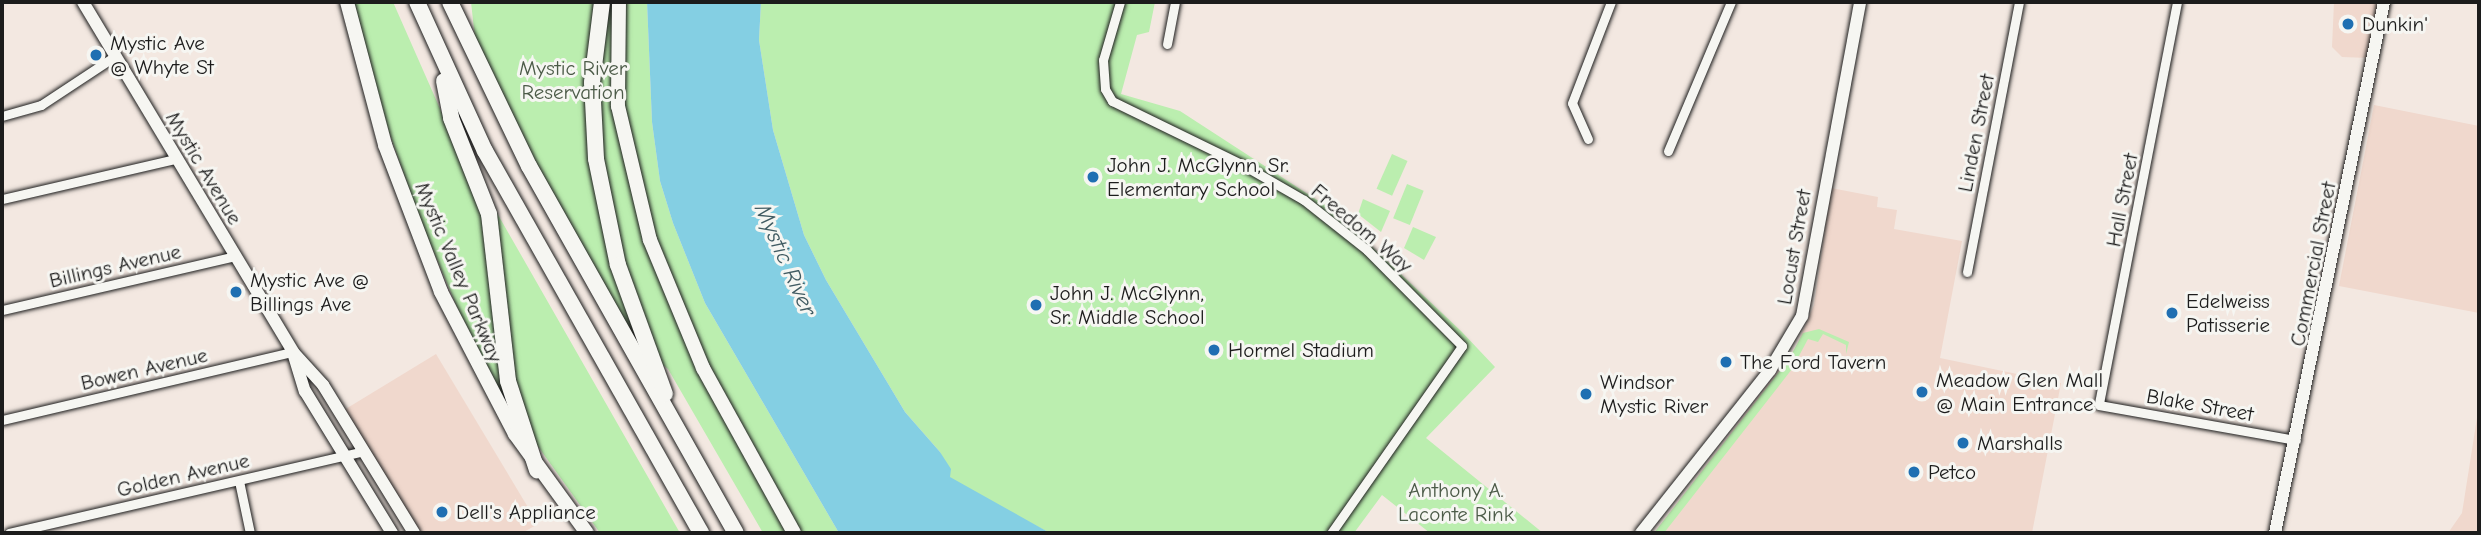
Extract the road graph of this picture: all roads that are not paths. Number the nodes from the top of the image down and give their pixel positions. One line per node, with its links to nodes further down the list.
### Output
1 (83, 2): 17 (street, Mystic Avenue)
2 (346, 2): 33 (main road, Mystic Valley Parkway)
3 (417, 2): 16 (highway)
4 (450, 2): 28 (highway)
5 (602, 2): 28 (highway)
6 (619, 2): 42 (main road)
7 (1120, 2): 43 (street, Freedom Way)
8 (1175, 2): 15 (street)
9 (1611, 2): 19 (street)
10 (1731, 2): 20 (street)
11 (1860, 2): 44 (street, Locust Street)
12 (2020, 2): 24 (street, Linden Street)
13 (2176, 2): 27 (street, Hall Street)
14 (2384, 2): 30 (street, Commercial Street)
15 (1167, 44)
16 (439, 54): 33 (highway); 40 (highway)
17 (115, 56): 18 (street); 21 (street, Mystic Avenue)
18 (2, 116)
19 (1588, 139)
20 (1668, 151)
21 (175, 159): 22 (street); 23 (street, Mystic Avenue)
22 (2, 199)
23 (235, 257): 25 (street, Billings Avenue); 26 (street, Mystic Avenue)
24 (1967, 272)
25 (2, 310)
26 (293, 352): 29 (street, Bowen Avenue); 31 (street, Mystic Avenue); 32 (street, Mystic Avenue)
27 (2099, 405): 30 (street, Blake Street)
28 (670, 417): 41 (highway)
29 (2, 420)
30 (2295, 440): 45 (street, Commercial Street)
31 (363, 451): 32 (street, Golden Avenue); 38 (street, Mystic Avenue)
32 (345, 456): 34 (street, Golden Avenue); 37 (street, Mystic Avenue)
33 (537, 470): 39 (main road, Mystic Valley Parkway)
34 (239, 481): 35 (street, Golden Avenue); 36 (street)
35 (9, 533)
36 (250, 533)
37 (392, 533)
38 (414, 533)
39 (587, 533)
40 (701, 533)
41 (736, 533)
42 (794, 533)
43 (1331, 533)
44 (1642, 533)
45 (2275, 533)

